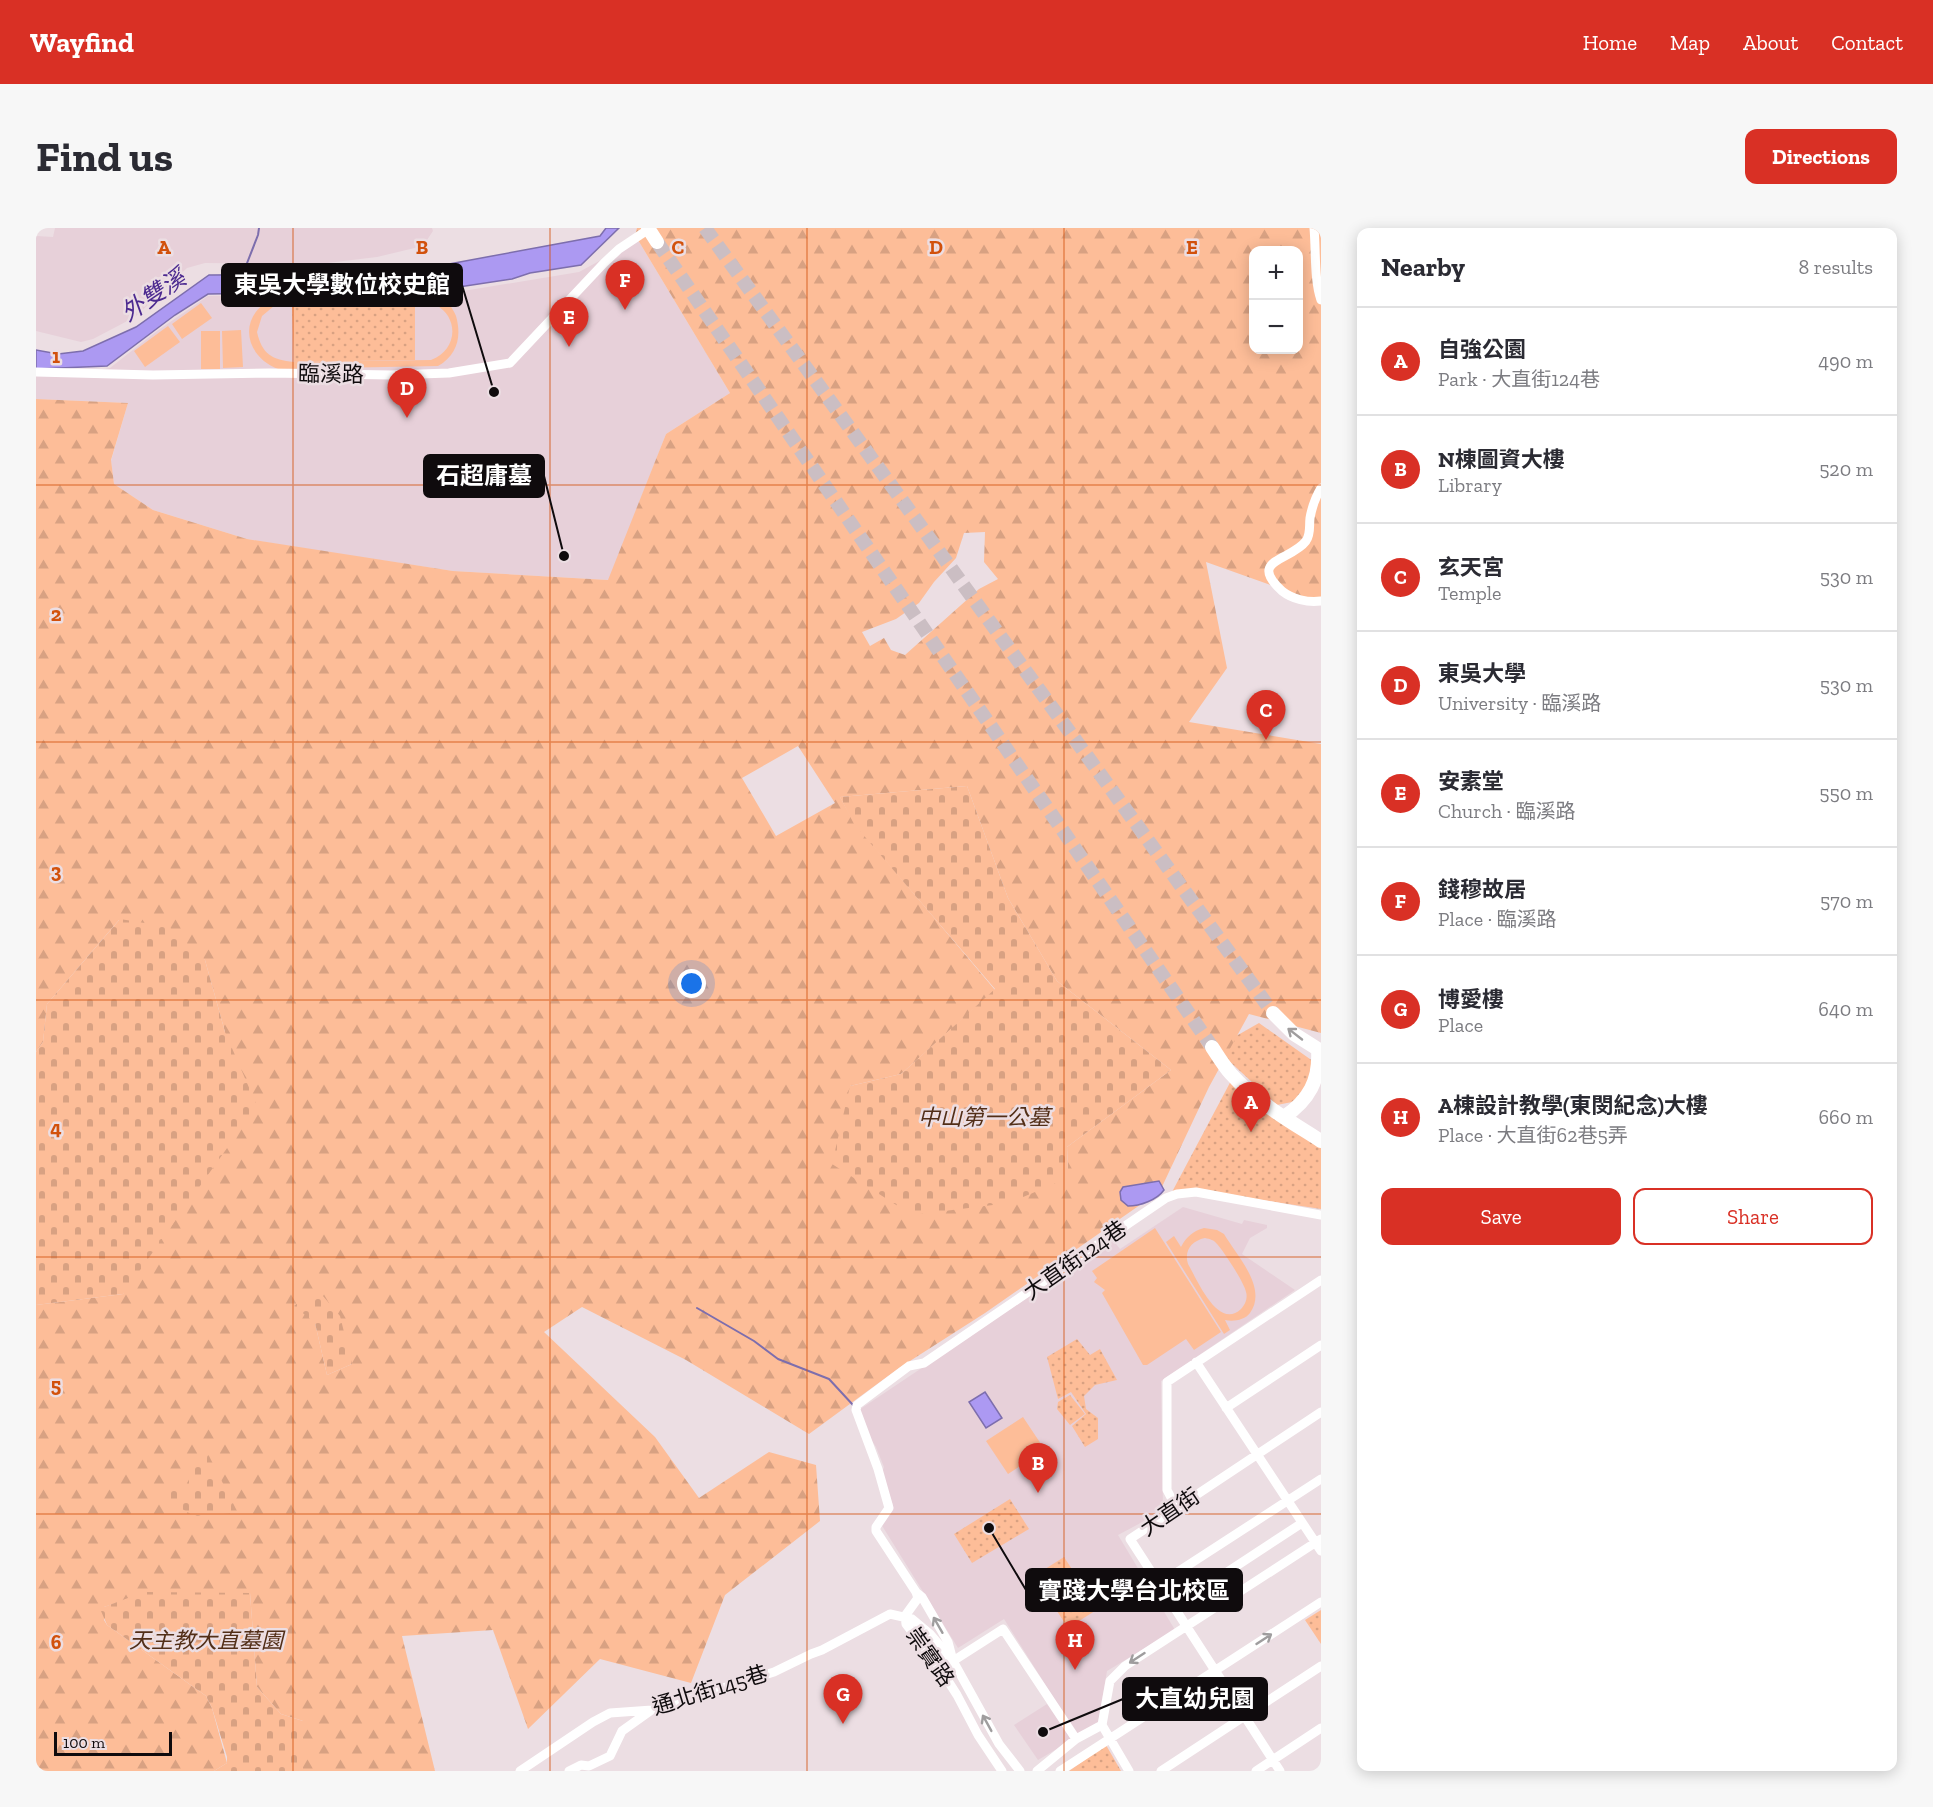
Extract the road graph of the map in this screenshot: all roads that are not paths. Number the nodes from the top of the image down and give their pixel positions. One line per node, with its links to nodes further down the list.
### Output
1 (1314, 228): 4 (street)
2 (645, 231): 3 (main road); 5 (street, 臨溪路)
3 (657, 242)
4 (1321, 300)
5 (36, 372)
6 (1321, 488): 7 (street)
7 (1321, 601)
8 (1273, 1013): 10 (main road, one-way to 8)
9 (1212, 1047): 11 (main road)
10 (1320, 1050): 11 (main road)
11 (1284, 1117): 12 (main road)
12 (1321, 1141)
13 (1321, 1215): 27 (street, 大直街124巷)
14 (1321, 1280): 16 (street)
15 (1321, 1345): 17 (street)
16 (1196, 1362): 17 (street); 22 (street)
17 (1226, 1408): 19 (street)
18 (1321, 1412): 19 (street, 大直街)
19 (1257, 1455): 21 (street); 22 (street, 大直街)
20 (1321, 1479): 21 (street)
21 (1287, 1501): 23 (street); 25 (street)
22 (1176, 1507): 25 (street, 大直街)
23 (1302, 1523): 24 (street); 26 (street)
24 (1319, 1544): 30 (street)
25 (1159, 1584): 30 (street, 大直街)
26 (1209, 1584)
27 (916, 1592): 29 (street); 31 (street, one-way to 27)
28 (1321, 1602): 33 (street, one-way to 28)
29 (905, 1616): 31 (street, 崇實路); 34 (street, 通北街145巷); 43 (street, 崇實路)
30 (1186, 1626): 33 (street, 大直街); 36 (street, one-way to 36)
31 (953, 1661): 38 (street); 44 (street, 崇實路, one-way to 31)
32 (1321, 1666): 35 (street)
33 (1215, 1671): 35 (street, 大直街); 39 (street)
34 (652, 1710): 41 (street, 通北街145巷); 42 (street)
35 (1245, 1716): 40 (street, 大直街); 48 (street)
36 (1102, 1725): 38 (street); 39 (street)
37 (1321, 1728): 40 (street)
38 (1076, 1739): 45 (street)
39 (1109, 1739): 46 (street); 47 (street)
40 (1273, 1760): 49 (street); 50 (street, 大直街)
41 (520, 1771)
42 (569, 1771)
43 (1002, 1771)
44 (1020, 1771)
45 (1036, 1771)
46 (1060, 1771)
47 (1129, 1771)
48 (1161, 1771)
49 (1256, 1771)
50 (1280, 1771)

